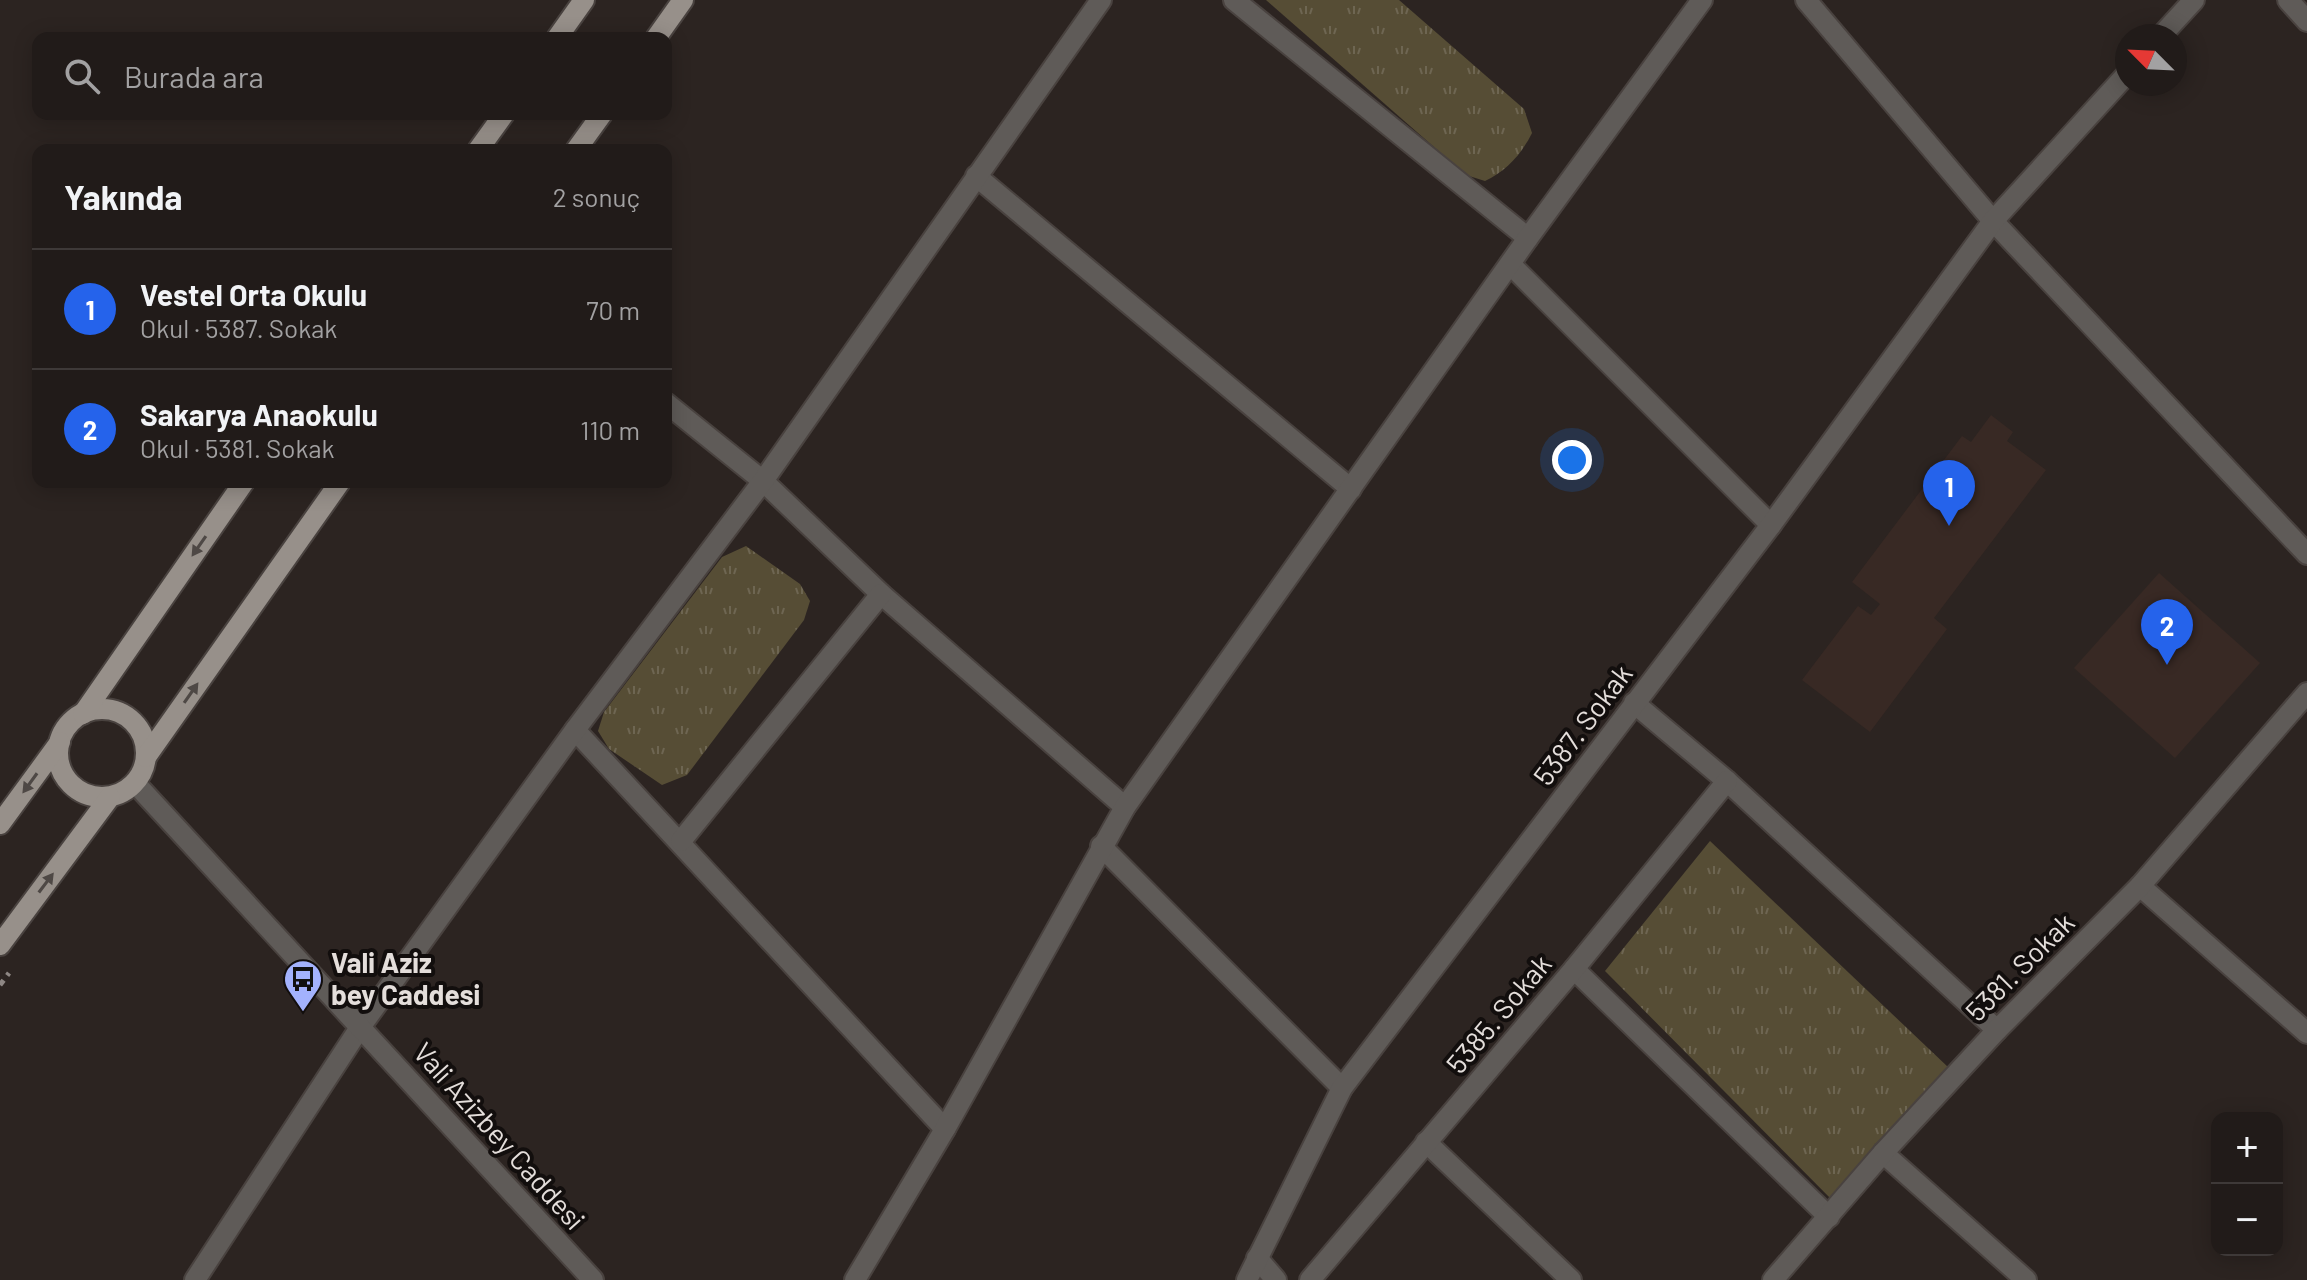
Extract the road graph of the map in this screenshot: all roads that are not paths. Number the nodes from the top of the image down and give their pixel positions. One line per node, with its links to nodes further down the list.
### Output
1 (584, 0): 11 (main road)
2 (683, 0): 12 (main road)
3 (1101, 0): 18 (street)
4 (1234, 0): 20 (street)
5 (1702, 0): 20 (street)
6 (1806, 0): 19 (street)
7 (2194, 0): 10 (street)
8 (2288, 0): 9 (street)
9 (2307, 21)
10 (2172, 24)
11 (561, 32)
12 (660, 32)
13 (2115, 87): 19 (street, 5387. Sokak)
14 (500, 120): 16 (main road)
15 (598, 120): 17 (main road)
16 (482, 144)
17 (580, 144)
18 (976, 176): 23 (street); 26 (street)
19 (1993, 221): 27 (street, 5387. Sokak); 28 (street)
20 (1528, 238): 21 (street)
21 (1510, 264): 26 (street); 27 (street)
22 (672, 408): 23 (street)
23 (763, 481): 29 (street); 33 (street)
24 (240, 488): 32 (main road, one-way to 32)
25 (336, 488): 35 (main road, one-way to 25)
26 (1351, 489): 39 (street)
27 (1771, 525): 31 (street, 5387. Sokak)
28 (2307, 554)
29 (881, 594): 39 (street); 41 (street)
30 (2307, 693): 43 (street, 5381. Sokak)
31 (1634, 703): 36 (street); 49 (street, 5387. Sokak)
32 (83, 714): 34 (main road); 35 (main road)
33 (575, 730): 41 (street); 46 (street)
34 (60, 742): 38 (main road); 40 (main road, one-way to 40)
35 (146, 757): 37 (main road)
36 (1727, 781): 45 (street, 5385. Sokak); 47 (street)
37 (135, 783): 38 (main road); 46 (street, Vali Azizbey Caddesi)
38 (110, 797): 44 (main road, one-way to 38)
39 (1125, 807): 42 (street)
40 (0, 824)
41 (681, 841): 50 (street)
42 (1101, 846): 49 (street); 50 (street)
43 (2140, 886): 47 (street, 5381. Sokak); 48 (street)
44 (0, 945)
45 (1574, 969): 51 (street, 5385. Sokak); 53 (street)
46 (361, 1026): 55 (street); 56 (street, Vali Azizbey Caddesi)
47 (1997, 1030): 52 (street, 5381. Sokak)
48 (2307, 1033)
49 (1342, 1088): 54 (street, 5387. Sokak)
50 (945, 1129): 57 (street)
51 (1426, 1142): 60 (street, 5385. Sokak); 61 (street)
52 (1883, 1153): 53 (street, 5381. Sokak); 63 (street)
53 (1829, 1217): 62 (street, 5381. Sokak)
54 (1257, 1258): 58 (street, 5387. Sokak); 59 (street)
55 (195, 1280)
56 (593, 1280)
57 (855, 1280)
58 (1247, 1280)
59 (1276, 1280)
60 (1310, 1280)
61 (1571, 1280)
62 (1773, 1280)
63 (2026, 1280)

